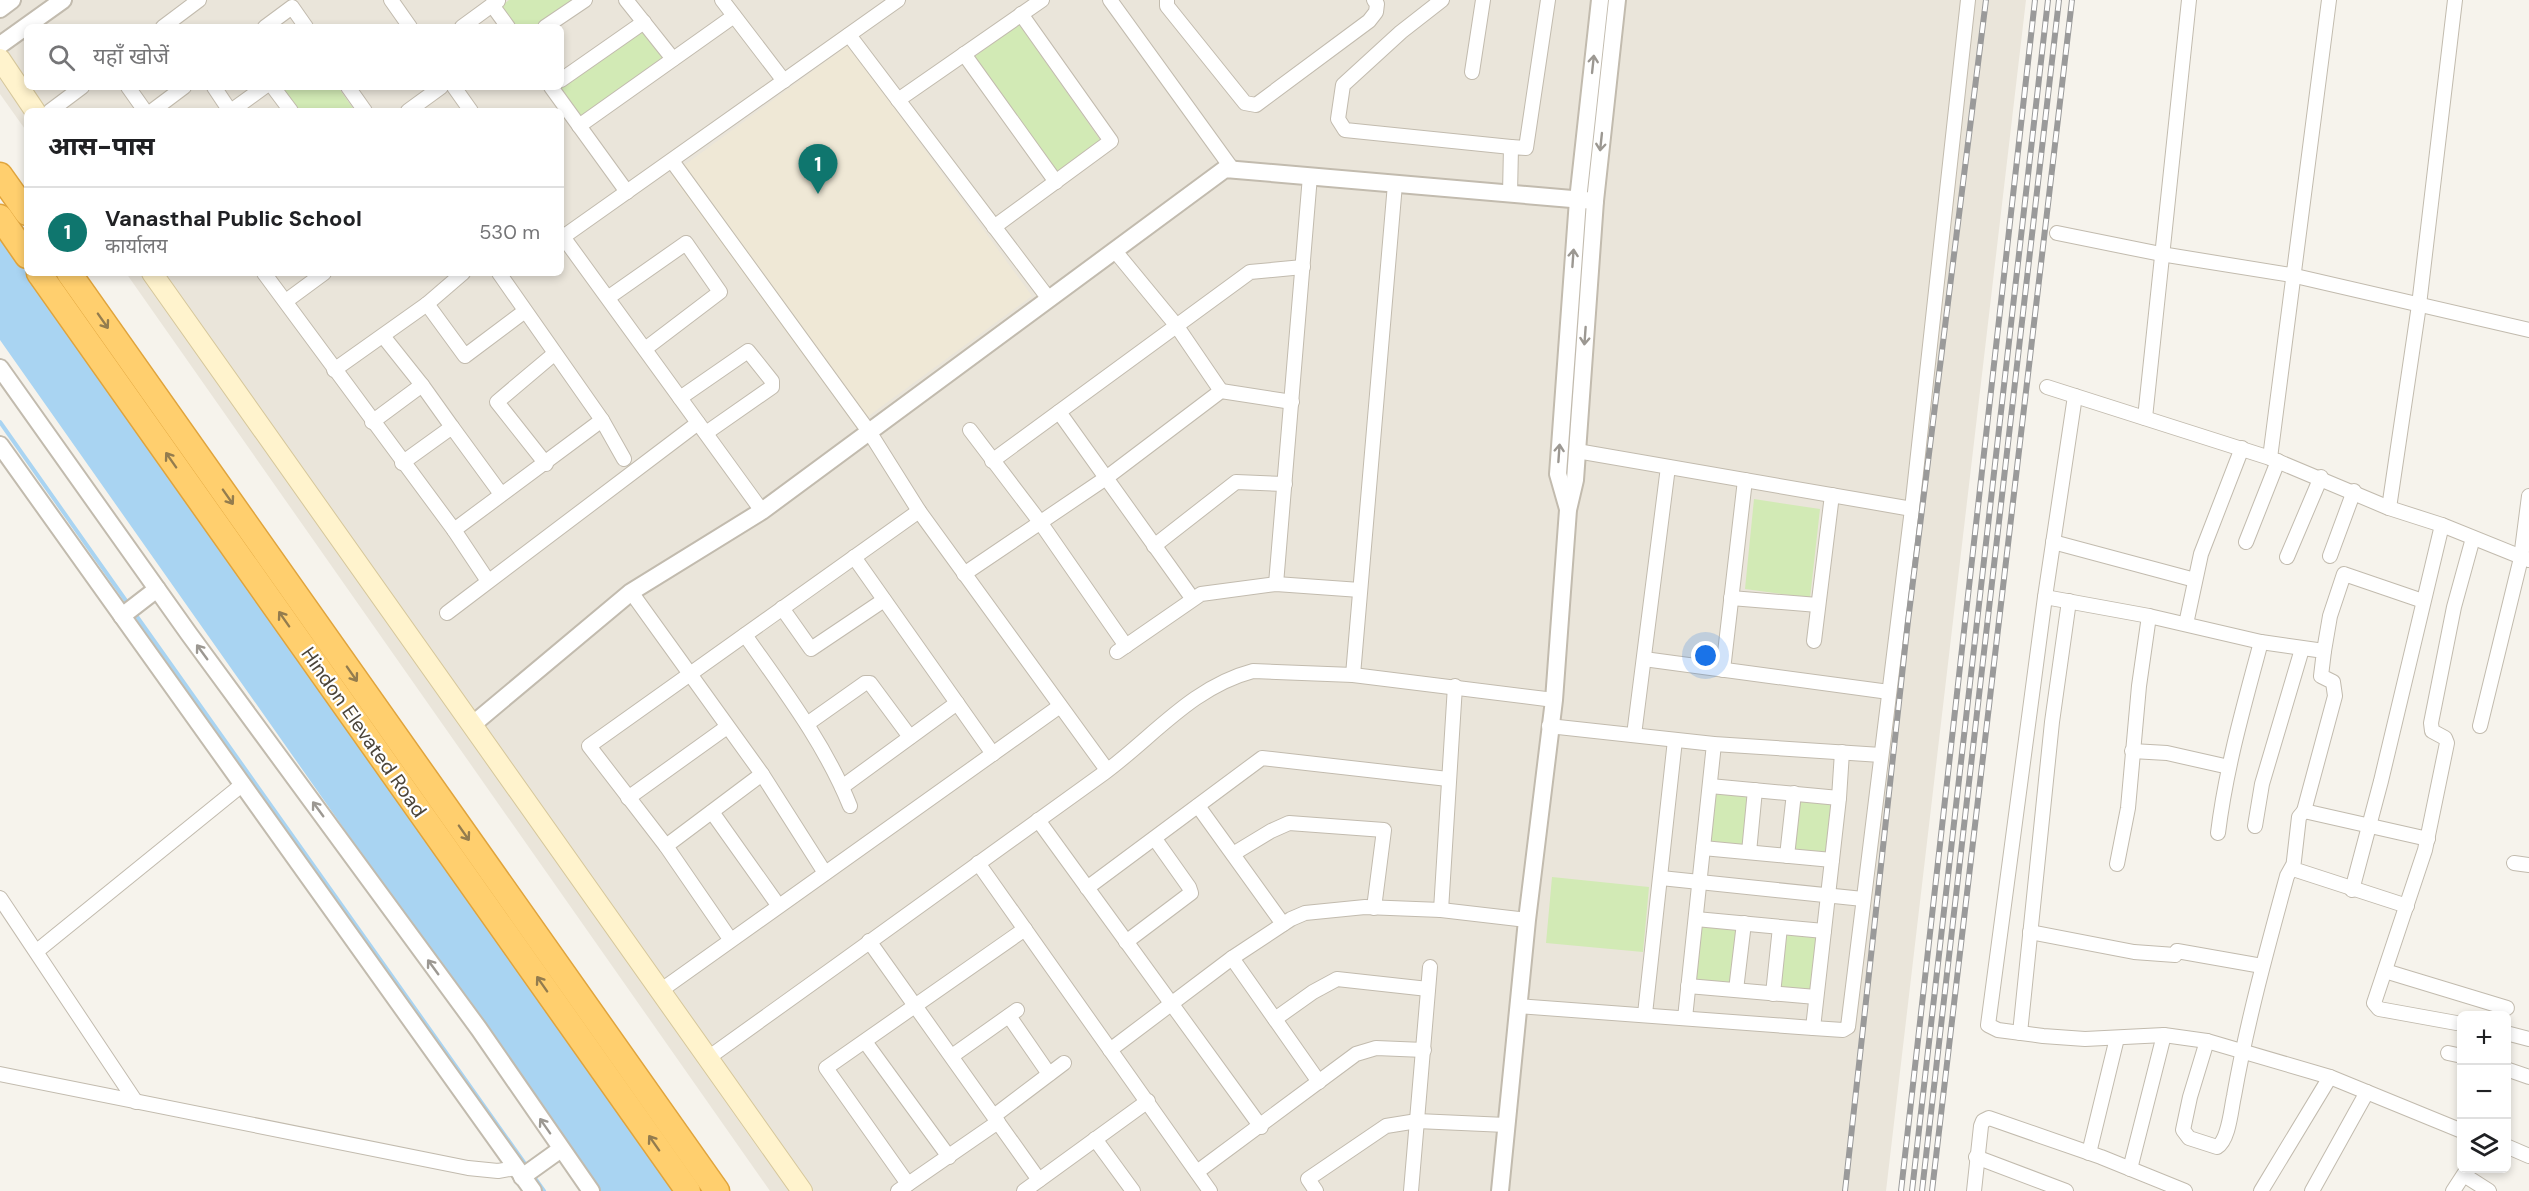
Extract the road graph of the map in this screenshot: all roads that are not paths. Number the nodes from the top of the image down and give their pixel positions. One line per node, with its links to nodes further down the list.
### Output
1 (12, 0): 24 (street)
2 (63, 0): 27 (street)
3 (199, 0): 28 (street)
4 (391, 0): 31 (street)
5 (585, 0): 34 (street)
6 (626, 0): 26 (street)
7 (898, 0): 36 (street)
8 (1042, 0): 25 (street)
9 (1167, 0): 10 (street)
10 (1374, 0)
11 (1442, 0): 68 (street)
12 (1483, 0): 41 (street)
13 (1548, 0): 68 (street)
14 (1600, 0): 77 (street, one-way to 14)
15 (1617, 0): 78 (street, one-way to 78)
16 (1968, 0): 142 (street)
17 (2189, 0): 87 (street)
18 (2329, 0): 89 (street)
19 (2455, 0): 101 (street)
20 (1113, 1): 70 (street)
21 (496, 3): 32 (street); 33 (street)
22 (290, 4): 29 (street); 30 (street)
23 (729, 5): 40 (street); 43 (street)
24 (0, 9)
25 (1022, 14): 38 (street); 73 (street)
26 (644, 22): 40 (street); 42 (street)
27 (29, 24)
28 (167, 24)
29 (268, 24)
30 (304, 24)
31 (408, 24)
32 (466, 24)
33 (506, 24)
34 (549, 24)
35 (24, 28): 37 (street)
36 (849, 35): 43 (street); 56 (street)
37 (0, 45)
38 (964, 54): 56 (street); 73 (street)
39 (0, 59): 45 (main road)
40 (672, 59): 67 (street)
41 (1472, 72)
42 (564, 78)
43 (784, 81): 69 (street)
44 (24, 90): 57 (main road)
45 (24, 90)
46 (76, 90): 58 (street)
47 (130, 90): 59 (street)
48 (180, 90): 60 (street)
49 (216, 90): 61 (street)
50 (260, 90): 62 (street)
51 (275, 90): 63 (street)
52 (350, 90): 64 (street)
53 (437, 90): 65 (street)
54 (456, 90): 66 (street)
55 (553, 90): 67 (street)
56 (898, 100): 81 (street)
57 (38, 108)
58 (41, 108)
59 (144, 108)
60 (156, 108)
61 (229, 108)
62 (235, 108)
63 (289, 108)
64 (363, 108)
65 (412, 108)
66 (469, 108)
67 (579, 126): 75 (street)
68 (1511, 147): 76 (street)
69 (672, 161): 75 (street); 123 (street)
70 (1233, 170): 72 (street); 85 (street)
71 (0, 175): 79 (highway)
72 (1310, 176): 74 (street); 88 (street)
73 (1056, 182): 81 (street)
74 (1395, 184): 76 (street); 161 (street)
75 (627, 192): 83 (street)
76 (1510, 194): 77 (street)
77 (1578, 200): 78 (street); 143 (street, one-way to 77)
78 (1595, 201): 126 (street, one-way to 126)
79 (24, 209)
80 (0, 217): 86 (highway)
81 (994, 227): 98 (street)
82 (2056, 233): 87 (street)
83 (564, 235)
84 (564, 239): 97 (street)
85 (1115, 251): 98 (street); 103 (street)
86 (24, 252)
87 (2161, 254): 89 (street); 117 (street)
88 (1304, 267): 103 (street); 115 (street)
89 (2291, 275): 101 (street); 128 (street)
90 (41, 276): 321 (highway, Hindon Elevated Road, one-way to 90)
91 (71, 276): 322 (highway, Hindon Elevated Road, one-way to 322)
92 (154, 276): 191 (main road)
93 (266, 276): 99 (street)
94 (320, 276): 99 (street)
95 (460, 276): 100 (street)
96 (501, 276): 102 (street)
97 (609, 297): 106 (street); 106 (street)
98 (1049, 299): 123 (street)
99 (286, 301): 109 (street)
100 (427, 304): 102 (street); 105 (street)
101 (2419, 305): 104 (street); 141 (street)
102 (525, 310): 107 (street)
103 (1176, 325): 112 (street); 116 (street)
104 (2529, 330)
105 (383, 336): 109 (street); 110 (street)
106 (645, 349): 114 (street)
107 (554, 354): 118 (street); 131 (street)
108 (0, 368): 163 (street)
109 (334, 370): 119 (street)
110 (422, 385): 119 (street); 120 (street)
111 (2047, 387): 113 (street)
112 (1221, 391): 115 (street); 133 (street)
113 (2075, 396): 117 (street); 150 (street)
114 (680, 398): 121 (street); 121 (street)
115 (1292, 402): 136 (street)
116 (1059, 412): 129 (street); 133 (street)
117 (2145, 418): 125 (street)
118 (602, 420): 127 (street); 131 (street)
119 (372, 422): 130 (street)
120 (452, 427): 130 (street); 138 (street)
121 (702, 428): 144 (street); 158 (street)
122 (970, 430): 129 (street)
123 (870, 433): 144 (street); 145 (street)
124 (0, 445): 172 (street)
125 (2242, 448): 128 (street); 159 (street)
126 (1576, 451): 132 (street); 143 (street)
127 (624, 459)
128 (2274, 460): 134 (street); 151 (street)
129 (992, 462): 146 (street)
130 (402, 463): 148 (street)
131 (546, 464): 138 (street)
132 (1668, 467): 135 (street); 181 (street)
133 (1106, 477): 146 (street); 152 (street)
134 (2321, 477): 137 (street); 155 (street)
135 (1745, 480): 139 (street); 166 (street)
136 (1285, 484): 152 (street); 160 (street)
137 (2354, 491): 141 (street); 153 (street)
138 (501, 494): 148 (street)
139 (1832, 495): 142 (street); 170 (street)
140 (2529, 496): 156 (street)
141 (2390, 508): 147 (street)
142 (1912, 509): 186 (street)
143 (1568, 510): 187 (street)
144 (762, 511): 162 (street)
145 (919, 511): 154 (street); 157 (street)
146 (1040, 522): 157 (street); 165 (street)
147 (2442, 525): 149 (street); 168 (street)
148 (454, 530): 158 (street)
149 (2473, 538): 156 (street); 223 (street)
150 (2053, 542): 159 (street); 164 (street)
151 (2246, 542)
152 (1155, 546): 165 (street)
153 (2330, 556)
154 (854, 557): 167 (street); 171 (street)
155 (2287, 557)
156 (2525, 559): 193 (street)
157 (964, 574): 189 (street)
158 (488, 580): 173 (street)
159 (2195, 580): 175 (street)
160 (1276, 584): 161 (street); 165 (street)
161 (1360, 590): 184 (street)
162 (631, 592): 183 (street); 191 (street)
163 (152, 593): 172 (street); 307 (street, one-way to 163)
164 (2045, 597): 169 (street); 278 (street)
165 (1192, 598)
166 (1731, 598): 170 (street); 182 (street)
167 (884, 600): 171 (street); 188 (street)
168 (2423, 600): 180 (street); 220 (street)
169 (2069, 601): 174 (street); 254 (street)
170 (1818, 605): 177 (street)
171 (782, 608): 176 (street)
172 (126, 612): 207 (street)
173 (447, 613)
174 (2149, 616): 175 (street); 199 (street)
175 (2186, 624): 178 (street)
176 (745, 635): 183 (street); 190 (street)
177 (1814, 641)
178 (2261, 642): 179 (street); 203 (street)
179 (2302, 649): 180 (street); 219 (street)
180 (2324, 651): 216 (street)
181 (1644, 659): 182 (street); 195 (street)
182 (1723, 670): 186 (street)
183 (689, 674): 194 (street); 212 (street)
184 (1353, 675): 185 (street); 204 (street)
185 (1455, 686): 187 (street); 206 (street)
186 (1889, 692): 202 (street)
187 (1554, 700): 192 (street)
188 (957, 703): 196 (street); 201 (street)
189 (1060, 706): 201 (street); 204 (street)
190 (807, 724): 196 (street); 209 (street)
191 (472, 725): 266 (main road)
192 (1549, 726): 195 (street); 248 (street)
193 (2480, 726)
194 (727, 727): 205 (street); 212 (street)
195 (1634, 735): 197 (street)
196 (910, 737): 209 (street)
197 (1675, 740): 198 (street); 236 (street)
198 (1714, 744): 200 (street); 208 (street)
199 (2132, 751): 203 (street); 232 (street)
200 (1842, 752): 202 (street); 213 (street)
201 (993, 754): 235 (street)
202 (1881, 755): 242 (street)
203 (2229, 767): 221 (street)
204 (1107, 770): 218 (street)
205 (762, 774): 217 (street); 235 (street)
206 (1449, 779): 215 (street); 246 (street)
207 (243, 784): 258 (street); 314 (street)
208 (1710, 786): 210 (street); 225 (street)
209 (842, 787): 214 (street)
210 (1755, 790): 211 (street); 226 (street)
211 (1794, 794): 213 (street); 228 (street)
212 (628, 798): 224 (street)
213 (1839, 798): 229 (street)
214 (850, 806)
215 (1198, 806): 222 (street); 227 (street)
216 (2304, 811): 220 (street); 234 (street)
217 (712, 812): 224 (street); 243 (street)
218 (1038, 820): 230 (street); 238 (street)
219 (2254, 826)
220 (2370, 826): 223 (street); 239 (street)
221 (2218, 833)
222 (1155, 839): 238 (street); 257 (street)
223 (2428, 839): 244 (street)
224 (666, 846): 255 (street)
225 (1703, 848): 226 (street); 237 (street)
226 (1749, 852): 228 (street)
227 (1233, 854): 245 (street); 250 (street)
228 (1787, 856): 229 (street)
229 (1832, 860): 240 (street)
230 (978, 863): 252 (street); 256 (street)
231 (2514, 863): 233 (street)
232 (2116, 864)
233 (2529, 865)
234 (2292, 867): 239 (street); 260 (street)
235 (825, 873): 243 (street)
236 (1661, 878): 237 (street); 273 (street)
237 (1700, 882): 240 (street); 247 (street)
238 (1087, 888): 257 (street)
239 (2352, 890): 244 (street)
240 (1828, 894): 242 (street); 253 (street)
241 (0, 898): 258 (street)
242 (1863, 899): 277 (street)
243 (778, 905): 255 (street)
244 (2407, 906): 262 (street)
245 (1374, 908): 246 (street); 250 (street)
246 (1441, 910): 248 (street)
247 (1696, 919): 249 (street); 263 (street)
248 (1527, 920): 270 (street)
249 (1744, 923): 251 (street); 265 (street)
250 (1283, 924): 259 (street)
251 (1780, 927): 253 (street); 267 (street)
252 (1025, 929): 271 (street); 285 (street)
253 (1824, 931): 268 (street)
254 (2030, 932): 260 (street); 278 (street)
255 (730, 939): 266 (street)
256 (869, 941): 271 (street); 289 (street)
257 (1126, 942): 269 (street)
258 (37, 951): 299 (street)
259 (1232, 958): 269 (street); 275 (street)
260 (2262, 966): 287 (street)
261 (1430, 967): 264 (street)
262 (2385, 971): 272 (street); 276 (street)
263 (1688, 986): 265 (street); 274 (street)
264 (1428, 989): 275 (street); 286 (street)
265 (1736, 990): 267 (street)
266 (660, 991): 289 (main road)
267 (1773, 993): 268 (street)
268 (1816, 997): 277 (street)
269 (1171, 1003): 285 (street); 303 (street)
270 (1518, 1006): 273 (street); 302 (street)
271 (916, 1007): 284 (street); 288 (street)
272 (2507, 1008)
273 (1645, 1014): 274 (street)
274 (1685, 1018): 277 (street)
275 (1275, 1019): 296 (street)
276 (2457, 1023)
277 (1813, 1028)
278 (2020, 1033): 281 (street)
279 (2511, 1034): 282 (street)
280 (2164, 1035): 281 (street); 283 (street); 312 (street)
281 (2117, 1038): 308 (street)
282 (2529, 1039)
283 (2207, 1041): 287 (street); 287 (street)
284 (866, 1043): 310 (street); 318 (street)
285 (1110, 1050): 298 (street)
286 (1424, 1050): 296 (street); 301 (street)
287 (2241, 1053): 294 (street)
288 (952, 1056): 293 (street); 300 (street)
289 (708, 1058): 323 (main road)
290 (1064, 1063): 293 (street)
291 (2511, 1071): 295 (street)
292 (0, 1074): 299 (street)
293 (1049, 1074): 300 (street)
294 (2330, 1077): 297 (street); 333 (street)
295 (2529, 1077)
296 (1319, 1082): 303 (street)
297 (2367, 1092): 304 (street); 334 (street)
298 (1148, 1101): 305 (street); 313 (street)
299 (136, 1102): 314 (street)
300 (996, 1119): 310 (street); 317 (street)
301 (1417, 1121): 302 (street); 327 (street); 328 (street)
302 (1506, 1125): 329 (street)
303 (1261, 1126): 313 (street)
304 (2457, 1129)
305 (1095, 1139): 317 (street); 325 (street)
306 (2511, 1148): 309 (street)
307 (561, 1149): 314 (street); 320 (street)
308 (2089, 1153): 311 (street); 312 (street)
309 (2529, 1156)
310 (949, 1157): 318 (street)
311 (1976, 1157): 330 (street); 331 (street)
312 (2130, 1169): 332 (street)
313 (1197, 1172): 326 (street)
314 (522, 1173): 319 (street)
315 (2465, 1173): 335 (street)
316 (2467, 1173): 336 (street)
317 (1039, 1180): 324 (street)
318 (903, 1188)
319 (533, 1191)
320 (591, 1191)
321 (688, 1191)
322 (717, 1191)
323 (802, 1191)
324 (1024, 1191)
325 (1133, 1191)
326 (1210, 1191)
327 (1316, 1191)
328 (1411, 1191)
329 (1500, 1191)
330 (1974, 1191)
331 (2066, 1191)
332 (2185, 1191)
333 (2261, 1191)
334 (2312, 1191)
335 (2453, 1191)
336 (2489, 1191)

